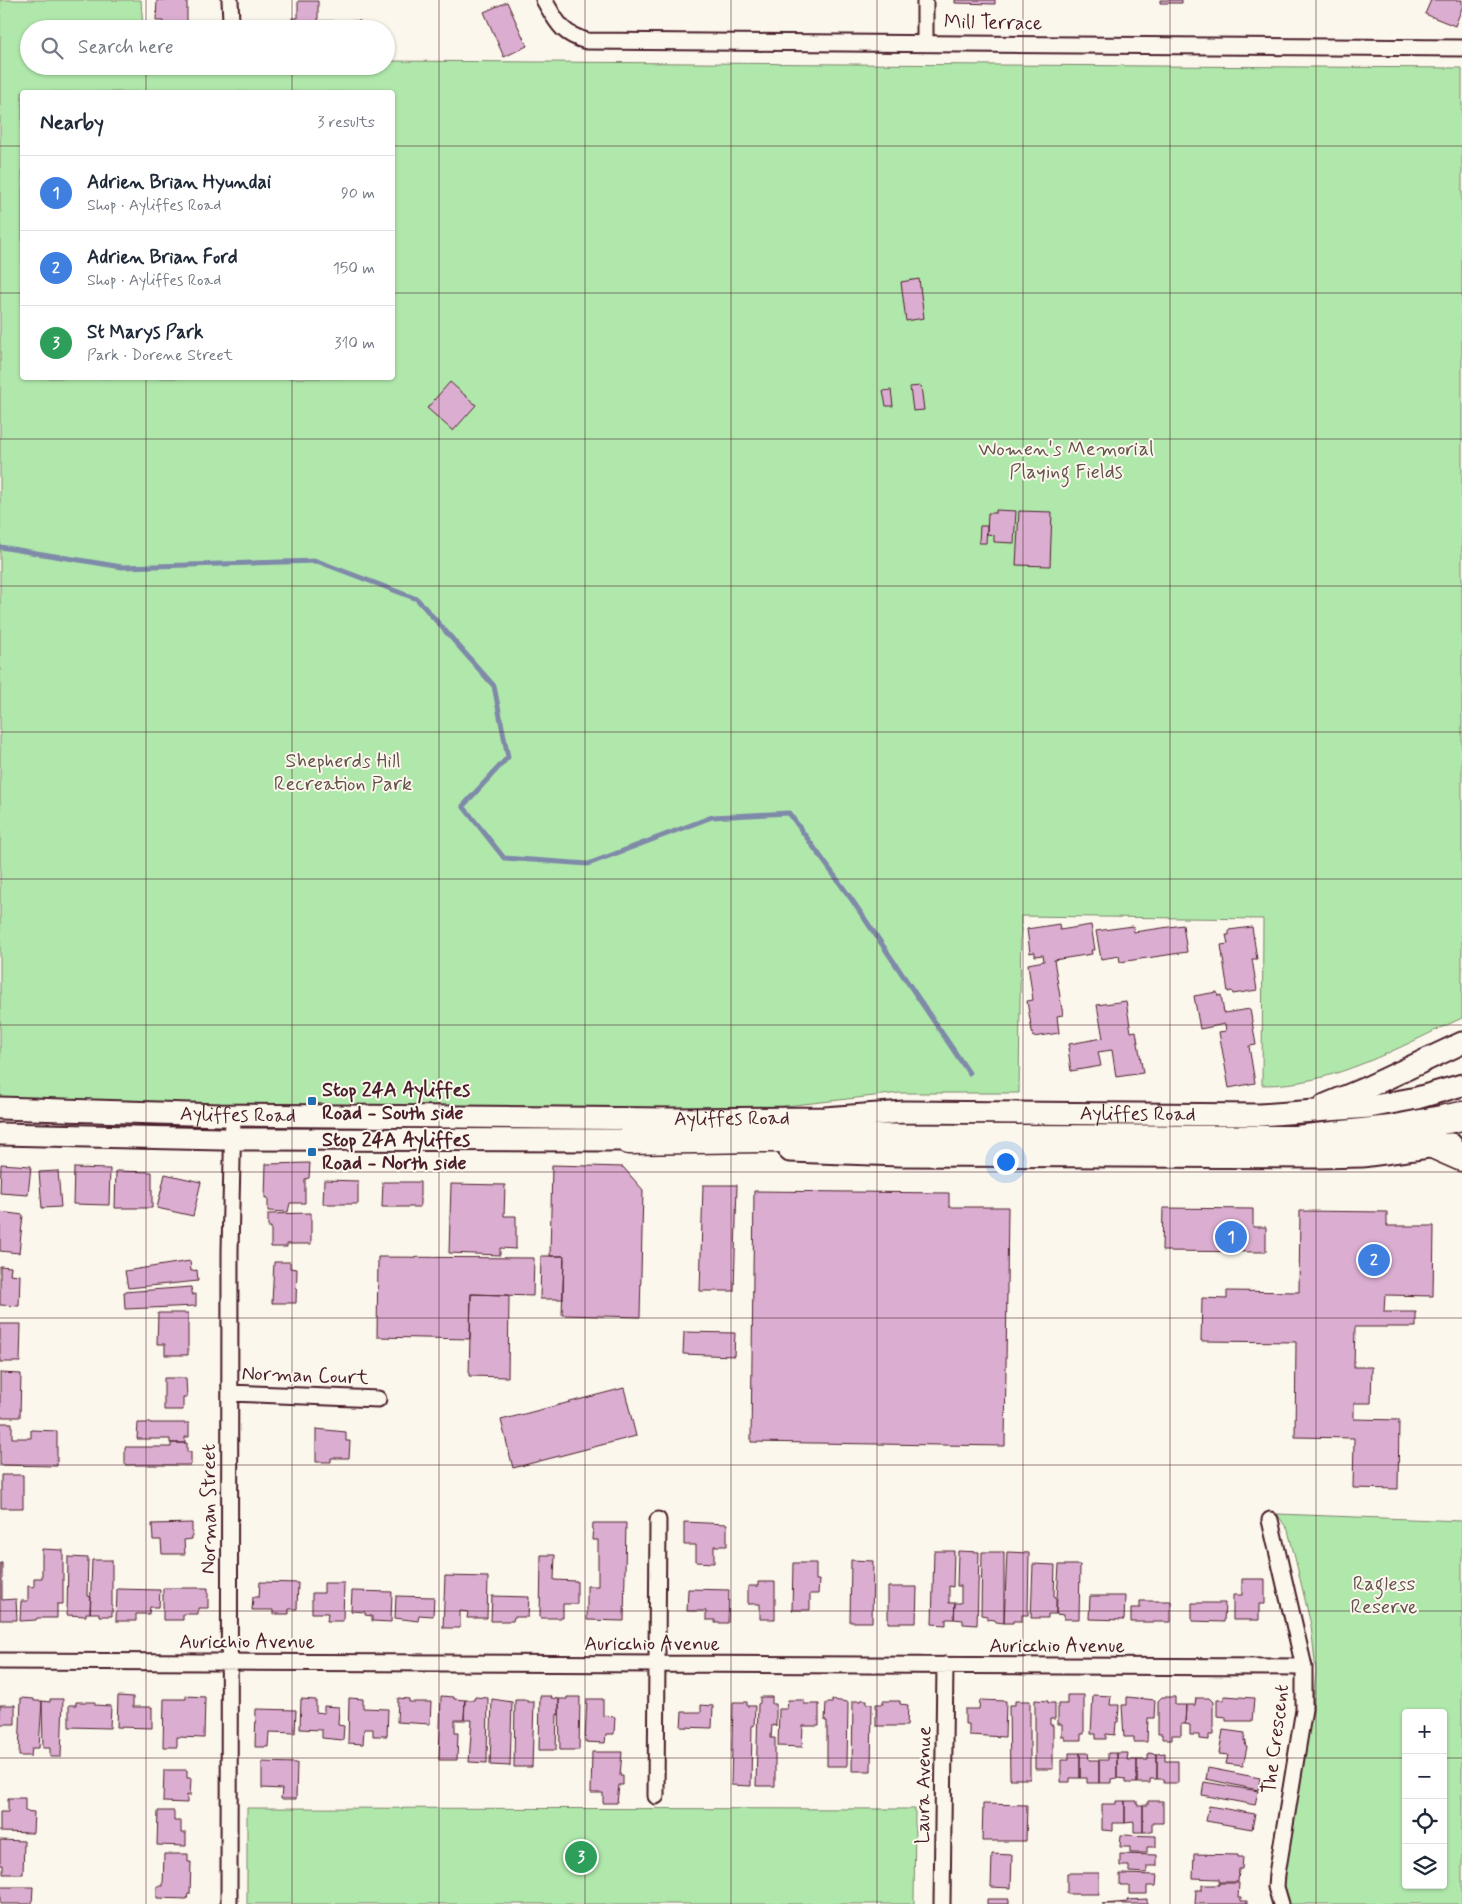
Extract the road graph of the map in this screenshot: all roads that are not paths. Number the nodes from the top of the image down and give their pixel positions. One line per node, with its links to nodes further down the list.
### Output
1 (230, 0): 4 (street)
2 (544, 0): 5 (street, Mill Terrace)
3 (925, 0): 5 (street)
4 (231, 20)
5 (925, 43): 6 (street, Mill Terrace)
6 (1462, 48)
7 (1462, 1043): 10 (main road)
8 (1462, 1085): 10 (main road, Ayliffes Road)
9 (0, 1108): 11 (main road, Ayliffes Road)
10 (1306, 1113): 11 (main road, Ayliffes Road)
11 (233, 1115): 14 (street, Norman Street)
12 (1462, 1116): 15 (highway)
13 (0, 1134): 14 (main road, Ayliffes Road)
14 (233, 1138): 15 (main road, Ayliffes Road); 18 (street, Norman Street)
15 (629, 1140): 16 (main road, Ayliffes Road)
16 (1450, 1144): 17 (highway)
17 (1462, 1157)
18 (230, 1392): 19 (street, Norman Court); 23 (street, Norman Street)
19 (378, 1399)
20 (658, 1520): 24 (street)
21 (1270, 1520): 26 (street, The Crescent)
22 (0, 1661): 23 (street, Auricchio Avenue)
23 (229, 1662): 24 (street, Auricchio Avenue); 28 (street, Norman Street)
24 (657, 1664): 25 (street, Auricchio Avenue); 27 (street)
25 (945, 1666): 26 (street, Auricchio Avenue); 29 (street, Laura Avenue)
26 (1304, 1667): 30 (street, The Crescent)
27 (656, 1796)
28 (228, 1904)
29 (942, 1904)
30 (1281, 1904)

